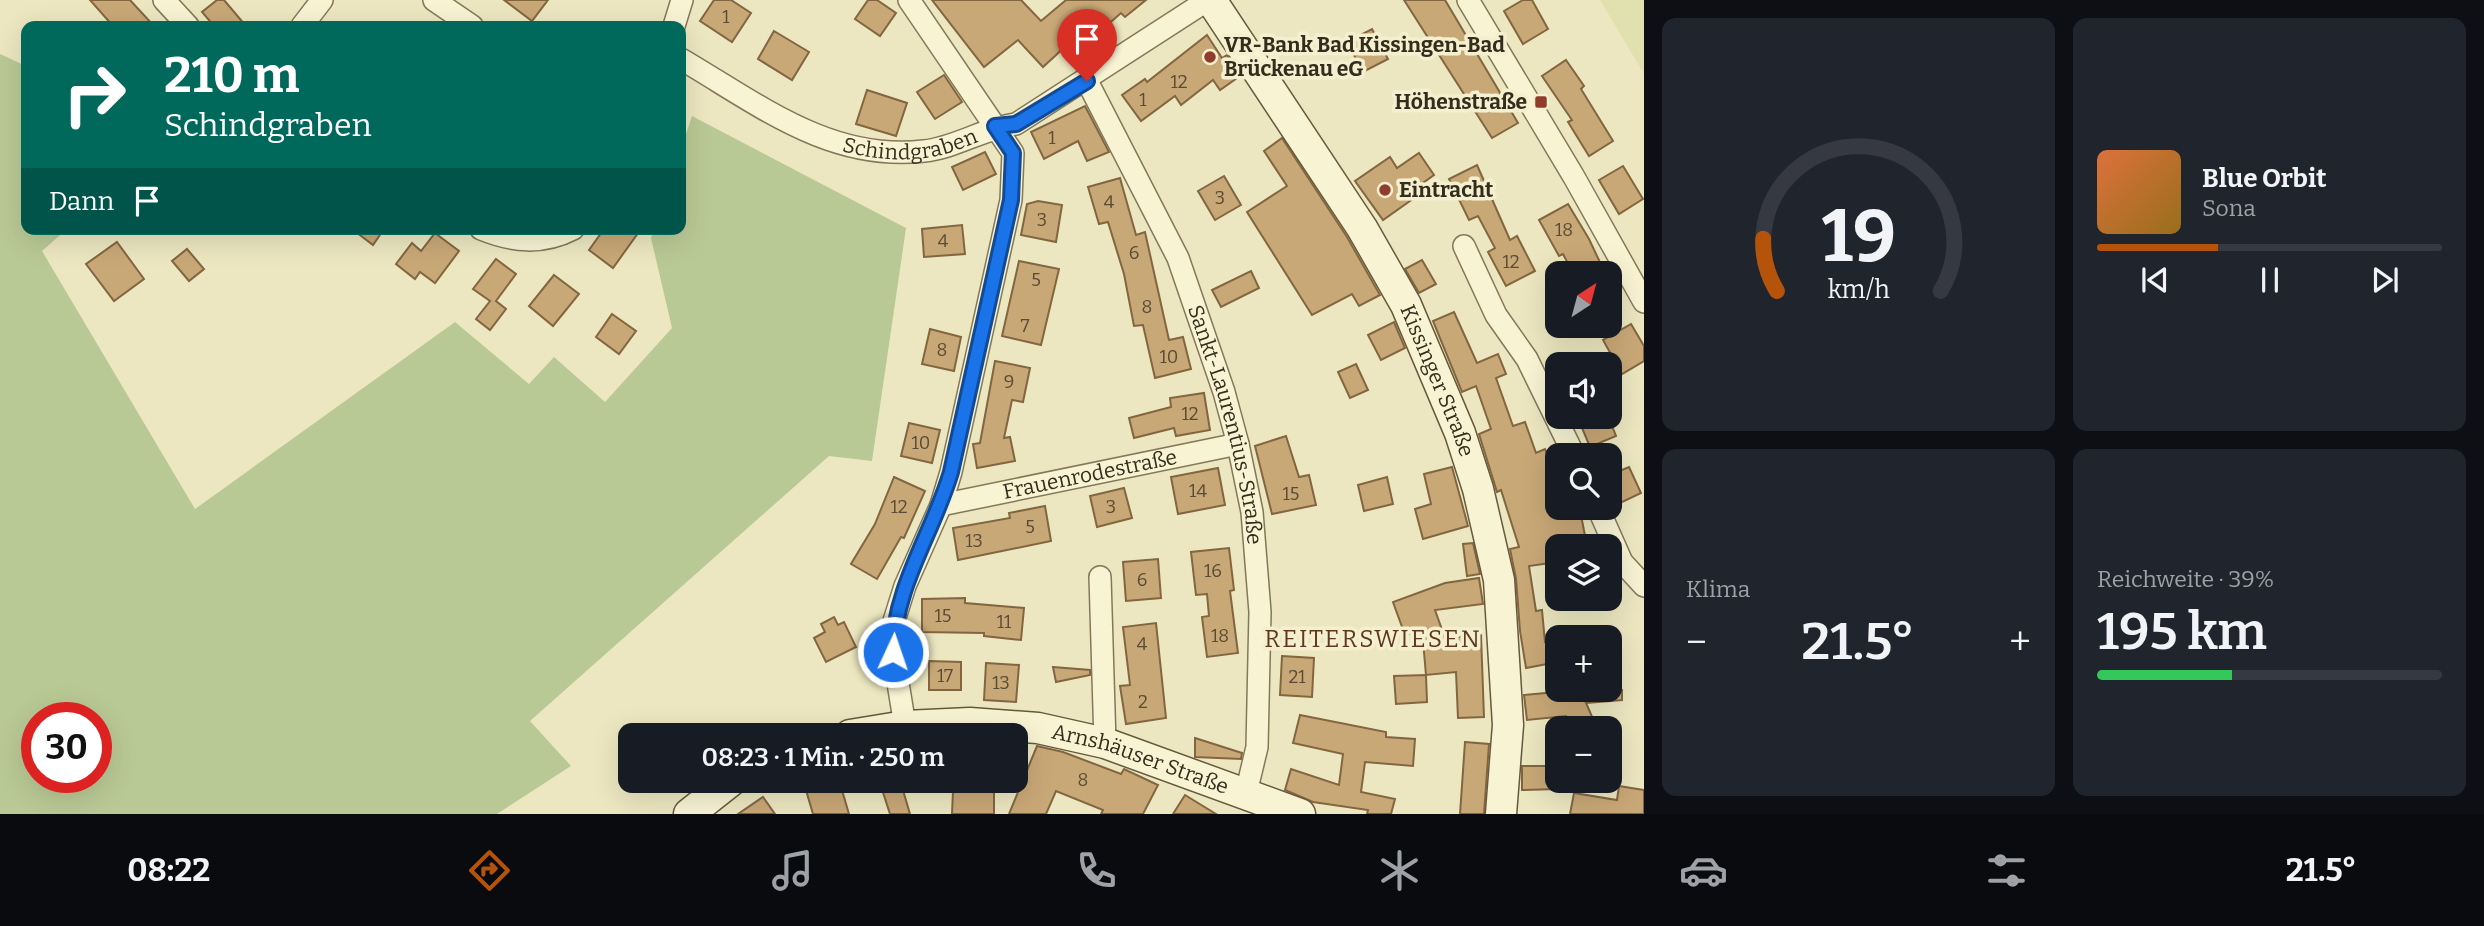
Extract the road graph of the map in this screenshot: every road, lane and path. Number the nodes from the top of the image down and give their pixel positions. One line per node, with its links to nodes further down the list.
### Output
1 (164, 0): 8 (street)
2 (322, 0): 9 (street)
3 (435, 0): 10 (street)
4 (682, 0): 11 (street)
5 (909, 0): 14 (street)
6 (1210, 0): 13 (street, Schindgraben); 32 (street, Kissinger Straße)
7 (1468, 0): 18 (street)
8 (183, 21)
9 (306, 21)
10 (465, 21)
11 (676, 21)
12 (686, 62): 14 (street, Schindgraben)
13 (1087, 81): 14 (street, Schindgraben); 20 (street, Sankt-Laurentius-Straße)
14 (995, 126): 21 (street)
15 (496, 235): 16 (street)
16 (562, 235)
17 (1464, 246): 19 (street)
18 (1644, 302)
19 (1568, 443)
20 (1238, 444): 21 (street, Frauenrodestraße); 29 (street, Sankt-Laurentius-Straße)
21 (941, 505): 25 (street)
22 (1603, 520): 24 (street)
23 (1100, 577): 27 (street)
24 (1644, 586)
25 (905, 723)
26 (1028, 726): 27 (street, Arnshäuser Straße)
27 (1105, 743): 29 (street, Arnshäuser Straße)
28 (716, 793): 30 (street)
29 (1246, 793): 31 (street, Arnshäuser Straße)
30 (689, 814)
31 (1300, 814)
32 (1501, 814)

